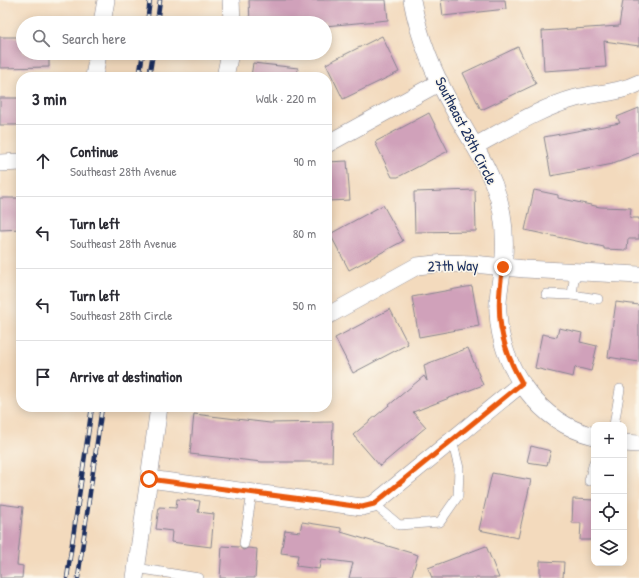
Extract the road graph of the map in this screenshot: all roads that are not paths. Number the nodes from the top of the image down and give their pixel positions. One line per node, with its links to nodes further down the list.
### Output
1 (106, 0): 4 (street)
2 (231, 0): 5 (street)
3 (412, 0): 10 (street, Southeast 28th Circle)
4 (103, 16)
5 (232, 16)
6 (97, 60): 8 (street)
7 (229, 60): 9 (street)
8 (95, 72)
9 (226, 72)
10 (440, 82): 12 (street); 13 (street, Southeast 28th Circle)
11 (639, 83): 13 (street)
12 (332, 141)
13 (475, 146): 16 (street, Southeast 28th Circle)
14 (16, 162): 15 (street)
15 (0, 163)
16 (503, 267): 17 (street, 27th Way); 22 (street, 27th Way); 23 (street, Southeast 28th Circle)
17 (575, 272): 18 (street, 27th Way); 20 (lane)
18 (639, 275)
19 (546, 294): 20 (lane)
20 (572, 296): 21 (lane)
21 (598, 299)
22 (332, 313)
23 (522, 383): 27 (street, Southeast 28th Circle); 28 (street)
24 (620, 389): 26 (lane)
25 (158, 412): 32 (street)
26 (614, 422)
27 (591, 435)
28 (452, 440): 35 (street); 35 (lane)
29 (627, 442): 30 (street)
30 (639, 444)
31 (591, 473): 33 (lane)
32 (149, 479): 34 (street); 37 (street)
33 (589, 481)
34 (252, 493): 35 (street); 36 (lane)
35 (374, 504)
36 (244, 544)
37 (135, 573): 38 (lane)
38 (199, 578)

